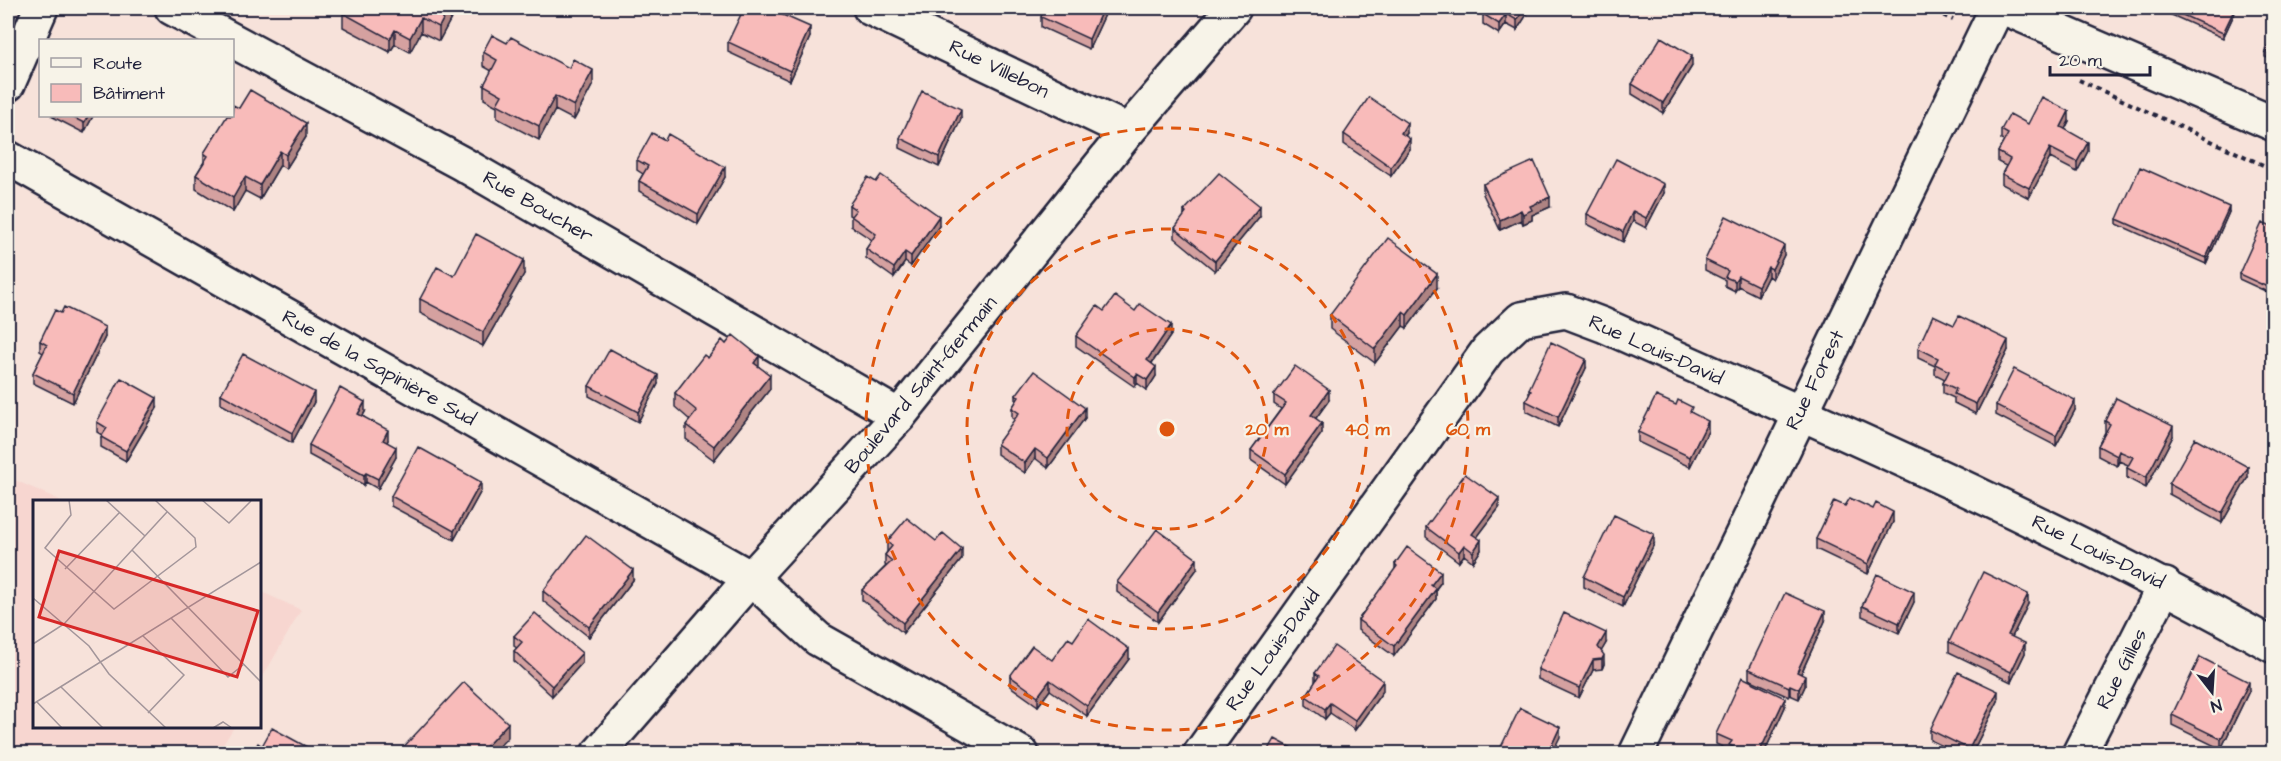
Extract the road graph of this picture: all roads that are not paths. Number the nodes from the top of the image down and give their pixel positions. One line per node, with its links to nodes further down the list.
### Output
1 (41, 8): 9 (street)
2 (172, 8): 7 (street, Rue Boucher)
3 (870, 8): 11 (street, Rue Villebon)
4 (1234, 8): 11 (street, Boulevard Saint-Germain)
5 (2004, 8): 10 (street)
6 (1990, 21): 13 (street, Rue Forest)
7 (230, 39)
8 (234, 41): 14 (street, Rue Boucher)
9 (8, 84)
10 (2274, 124)
11 (1128, 131): 14 (street, Boulevard Saint-Germain)
12 (8, 158): 15 (street, Rue de la Sapinière Sud)
13 (1799, 413): 16 (street, Rue Louis-David); 20 (street, Rue Louis-David); 21 (street, Rue Forest)
14 (899, 416): 15 (street, Boulevard Saint-Germain)
15 (751, 578): 18 (street, Boulevard Saint-Germain); 19 (street, Rue de la Sapinière Sud)
16 (2166, 585): 17 (street, Rue Louis-David); 22 (street, Rue Gilles)
17 (2274, 646)
18 (598, 753)
19 (1022, 753)
20 (1200, 753)
21 (1636, 753)
22 (2079, 753)

